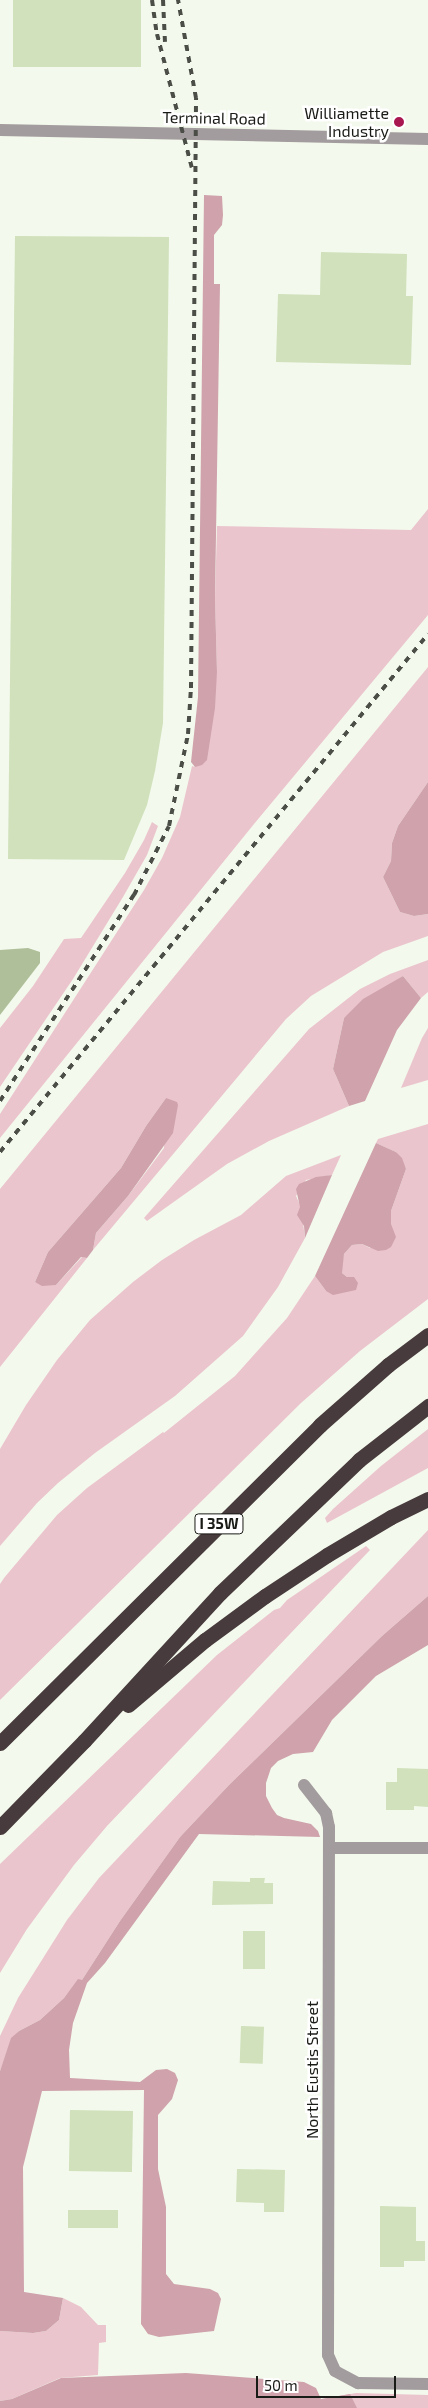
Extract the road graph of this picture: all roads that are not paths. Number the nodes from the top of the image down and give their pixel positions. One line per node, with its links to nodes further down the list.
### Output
1 (0, 130): 2 (street, Terminal Road)
2 (428, 139)
3 (428, 1335): 7 (highway, I 35W)
4 (428, 1406): 6 (highway)
5 (428, 1499): 6 (highway)
6 (84, 1741): 9 (highway)
7 (0, 1743)
8 (304, 1784): 10 (street, North Eustis Street)
9 (0, 1827)
10 (330, 1848): 11 (street); 12 (street, North Eustis Street)
11 (428, 1848)
12 (428, 2384)

